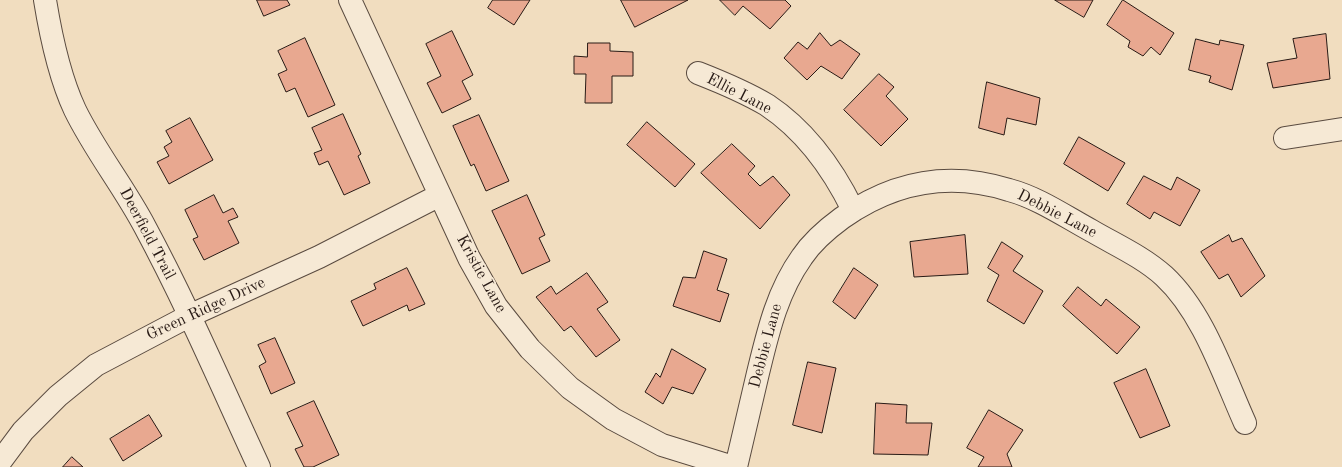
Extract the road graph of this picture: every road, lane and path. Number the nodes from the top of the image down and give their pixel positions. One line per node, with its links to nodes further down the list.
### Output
1 (45, 0): 8 (street, Deerfield Trail)
2 (350, 0): 6 (street, Kristie Lane)
3 (698, 73): 7 (street, Ellie Lane)
4 (1342, 129): 5 (street)
5 (1285, 138)
6 (440, 195): 8 (street, Green Ridge Drive); 12 (street, Kristie Lane)
7 (853, 210): 9 (street, Debbie Lane); 12 (street, Debbie Lane)
8 (189, 316): 10 (street, Green Ridge Drive); 11 (street, Deerfield Trail)
9 (1245, 423)
10 (0, 462)
11 (259, 467)
12 (734, 467)

